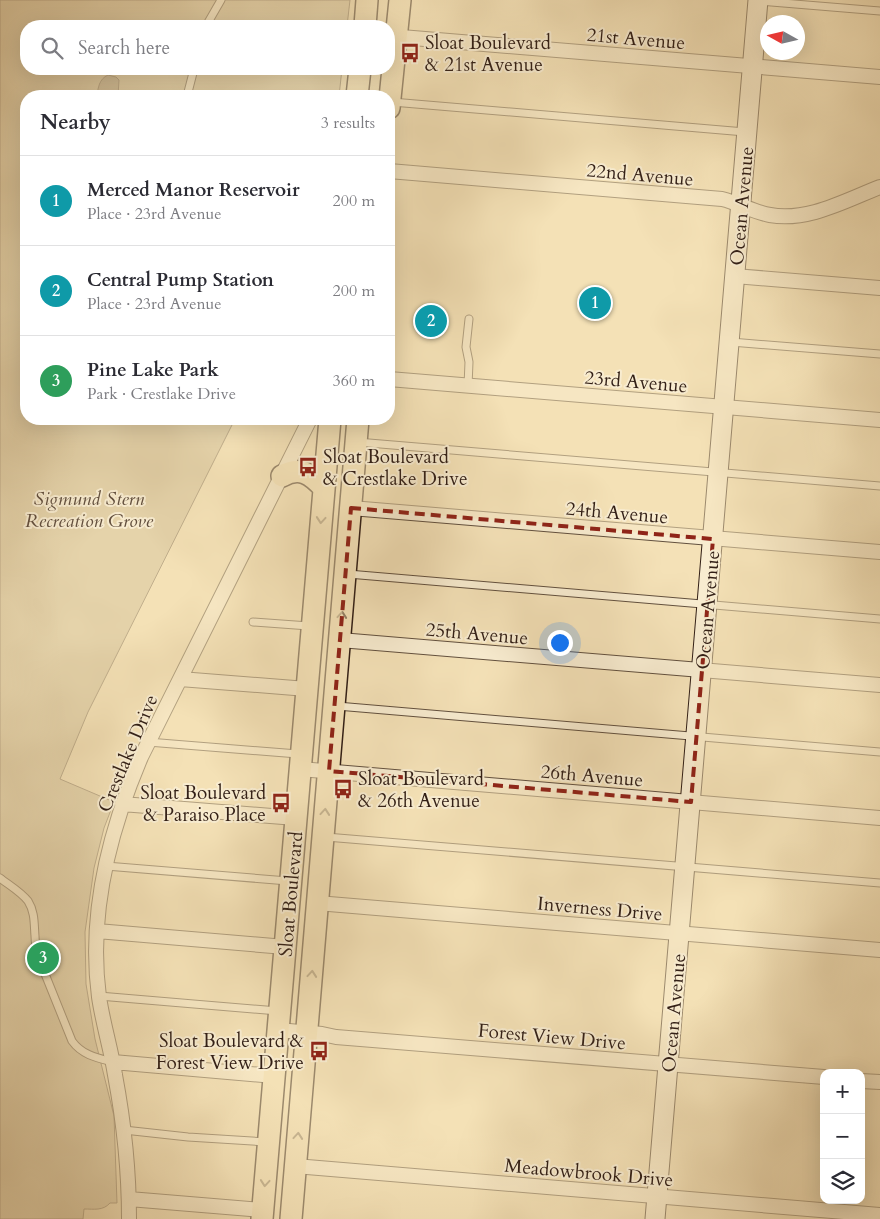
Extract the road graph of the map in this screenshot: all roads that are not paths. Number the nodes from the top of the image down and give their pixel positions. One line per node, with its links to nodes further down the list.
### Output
1 (221, 0): 7 (lane)
2 (367, 0): 8 (main road)
3 (400, 0): 9 (main road)
4 (752, 0): 5 (lane)
5 (758, 0): 6 (lane); 11 (street, Ocean Avenue)
6 (880, 11)
7 (209, 20)
8 (365, 20)
9 (395, 22)
10 (395, 36): 11 (street, 21st Avenue)
11 (753, 67): 15 (street, 21st Avenue); 20 (street, Ocean Avenue)
12 (192, 75): 16 (lane)
13 (359, 75): 17 (main road)
14 (390, 75): 18 (main road)
15 (880, 77)
16 (189, 90)
17 (358, 90)
18 (390, 90)
19 (395, 103): 20 (lane)
20 (747, 133): 23 (street, Ocean Avenue)
21 (395, 172): 23 (street, 22nd Avenue)
22 (880, 187): 23 (street, 22nd Avenue)
23 (741, 205): 24 (street, Ocean Avenue)
24 (735, 276): 25 (street); 27 (street, Ocean Avenue)
25 (880, 288)
26 (469, 318): 30 (lane)
27 (730, 342): 28 (lane); 31 (street, Ocean Avenue)
28 (880, 354)
29 (395, 380): 30 (street, 23rd Avenue)
30 (468, 386): 31 (street, 23rd Avenue)
31 (724, 407): 32 (street, 23rd Avenue); 37 (street, Ocean Avenue)
32 (880, 420)
33 (316, 425): 38 (street, Crestlake Drive)
34 (320, 425): 40 (main road, Sloat Boulevard)
35 (357, 425): 36 (main road, Sloat Boulevard)
36 (356, 442): 37 (lane); 41 (main road, Sloat Boulevard)
37 (718, 473): 39 (lane); 42 (street, Ocean Avenue)
38 (282, 476): 40 (main road); 51 (street, Crestlake Drive)
39 (880, 486)
40 (324, 488): 48 (main road, Sloat Boulevard, one-way to 48)
41 (351, 508): 42 (street, 24th Avenue); 44 (main road, Sloat Boulevard)
42 (713, 538): 43 (street, 24th Avenue); 45 (street, Ocean Avenue)
43 (880, 552)
44 (345, 574): 45 (lane); 49 (main road, Sloat Boulevard, one-way to 44)
45 (707, 604): 46 (lane); 50 (street, Ocean Avenue)
46 (880, 619)
47 (252, 622): 48 (lane)
48 (312, 626): 53 (main road, Sloat Boulevard)
49 (340, 640): 50 (street, 25th Avenue); 54 (main road, Sloat Boulevard)
50 (702, 670): 52 (street, 25th Avenue); 55 (street, Ocean Avenue)
51 (180, 679): 53 (street); 56 (street, Crestlake Drive)
52 (880, 685)
53 (307, 689): 58 (main road, Sloat Boulevard)
54 (334, 706): 55 (lane); 59 (main road, Sloat Boulevard)
55 (696, 736): 57 (lane); 60 (street, Ocean Avenue)
56 (148, 742): 58 (lane); 61 (street, Crestlake Drive)
57 (880, 752)
58 (301, 762): 59 (street, 26th Avenue); 62 (main road, Sloat Boulevard)
59 (329, 771): 60 (street, 26th Avenue); 64 (main road, Sloat Boulevard, one-way to 59)
60 (691, 802): 63 (street, 26th Avenue); 66 (street, Ocean Avenue)
61 (122, 804): 62 (street); 65 (street, Crestlake Drive)
62 (296, 818): 68 (main road, Sloat Boulevard)
63 (880, 818)
64 (323, 837): 66 (lane); 70 (main road, Sloat Boulevard)
65 (106, 866): 68 (lane); 71 (street, Crestlake Drive)
66 (685, 867): 69 (lane); 72 (street, Ocean Avenue)
67 (0, 878): 78 (lane)
68 (291, 882): 73 (main road, Sloat Boulevard)
69 (880, 883)
70 (318, 903): 72 (street, Inverness Drive); 77 (main road, Sloat Boulevard, one-way to 70)
71 (97, 931): 73 (street); 75 (street, Crestlake Drive)
72 (680, 933): 74 (street, Inverness Drive); 79 (street, Ocean Avenue)
73 (285, 947): 76 (main road, Sloat Boulevard)
74 (880, 950)
75 (99, 996): 76 (lane); 78 (street, Crestlake Drive)
76 (279, 1021): 77 (street, Forest View Drive); 80 (main road, Sloat Boulevard)
77 (307, 1033): 79 (street, Forest View Drive); 86 (main road, Sloat Boulevard, one-way to 77)
78 (113, 1062): 80 (street); 84 (street, Crestlake Drive)
79 (668, 1064): 81 (street, Forest View Drive); 87 (street, Ocean Avenue)
80 (274, 1076): 85 (main road, Sloat Boulevard)
81 (820, 1078)
82 (865, 1081): 83 (street)
83 (880, 1082)
84 (124, 1130): 85 (lane); 88 (street, Crestlake Drive)
85 (269, 1142): 89 (main road, Sloat Boulevard, one-way to 89)
86 (295, 1166): 87 (street, Meadowbrook Drive); 92 (main road, Sloat Boulevard)
87 (657, 1196): 90 (street, Meadowbrook Drive); 93 (street, Ocean Avenue)
88 (129, 1199): 89 (street); 91 (street, Crestlake Drive)
89 (263, 1214)
90 (880, 1215)
91 (129, 1219)
92 (291, 1219)
93 (655, 1219)

